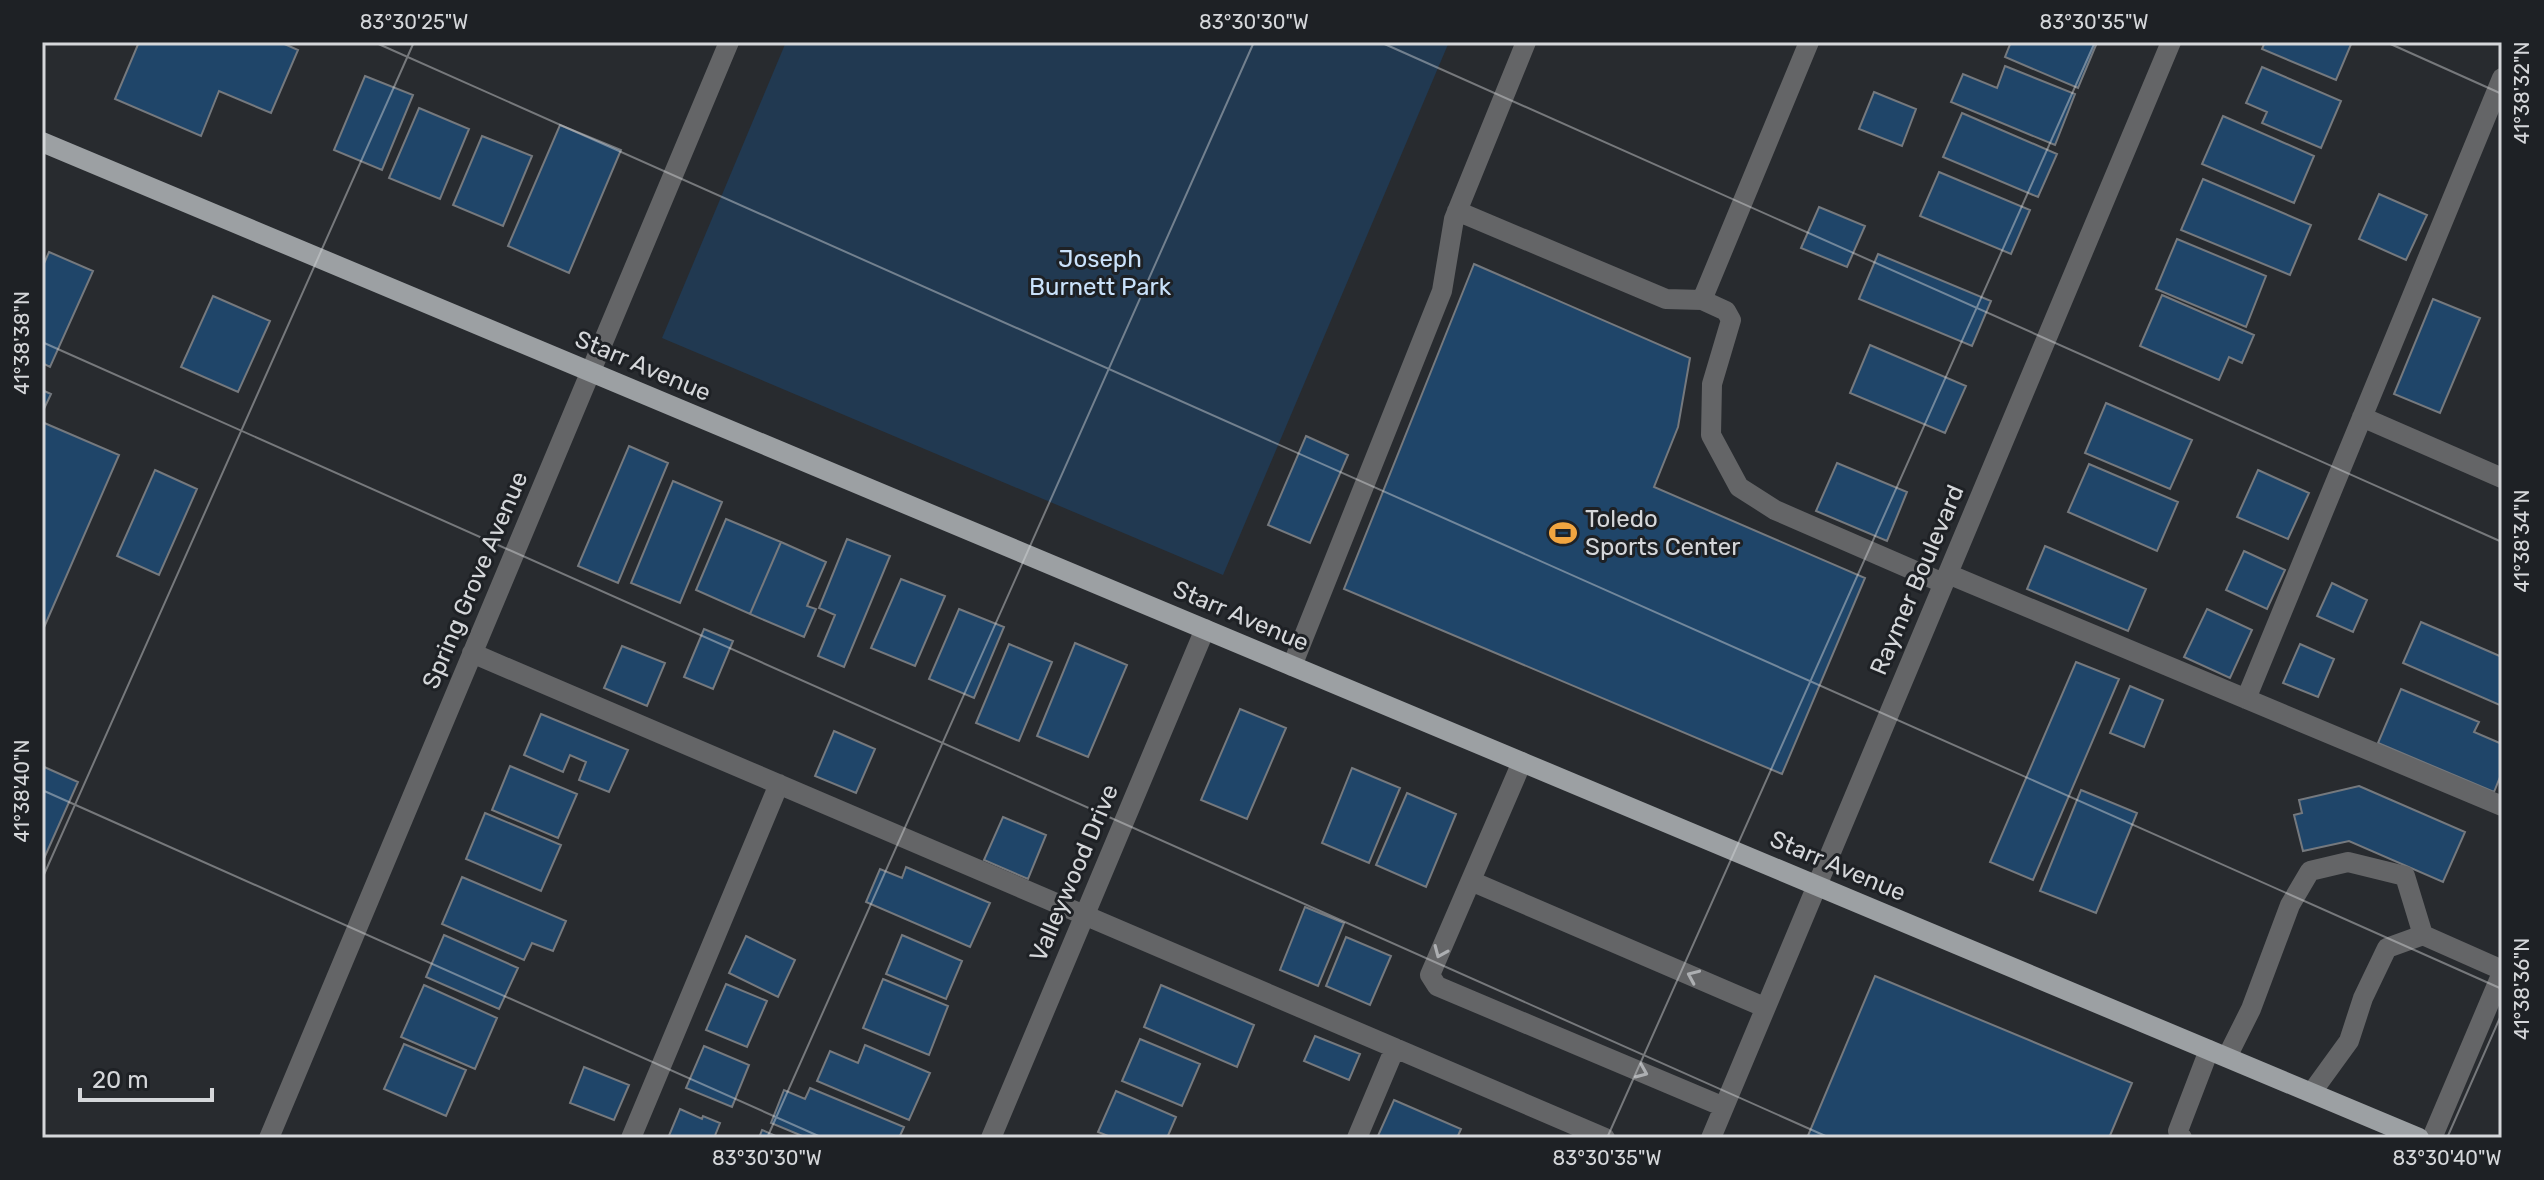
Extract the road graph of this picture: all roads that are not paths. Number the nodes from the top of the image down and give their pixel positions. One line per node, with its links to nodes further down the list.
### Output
1 (729, 42): 9 (street, Spring Grove Avenue)
2 (1526, 42): 7 (street)
3 (1809, 42): 8 (street)
4 (2171, 42): 12 (street, Raymer Boulevard)
5 (2502, 78): 10 (street)
6 (42, 142): 9 (main road, Starr Avenue)
7 (1457, 211): 8 (street); 15 (street)
8 (1702, 300): 12 (street)
9 (590, 372): 13 (main road, Starr Avenue); 14 (street, Spring Grove Avenue)
10 (2362, 417): 11 (street); 16 (street)
11 (2502, 478)
12 (1946, 578): 16 (street); 21 (street, Raymer Boulevard)
13 (1205, 629): 15 (main road, Starr Avenue); 22 (street, Valleywood Drive)
14 (472, 653): 18 (street); 30 (street, Spring Grove Avenue)
15 (1292, 666): 17 (main road, Starr Avenue)
16 (2246, 699): 19 (street)
17 (1522, 762): 20 (street); 21 (main road, Starr Avenue)
18 (779, 784): 22 (street); 31 (street)
19 (2502, 806)
20 (1471, 881): 25 (street, one-way to 20); 29 (street, one-way to 29)
21 (1817, 886): 25 (street, Raymer Boulevard); 27 (main road, Starr Avenue)
22 (1084, 915): 26 (street); 32 (street, Valleywood Drive)
23 (2423, 935): 24 (street); 27 (street); 28 (street)
24 (2502, 971): 38 (street)
25 (1764, 1007): 29 (street, Raymer Boulevard)
26 (1395, 1048): 33 (street); 34 (street)
27 (2218, 1054): 28 (main road, Starr Avenue); 36 (street)
28 (2312, 1092): 37 (main road, Starr Avenue)
29 (1724, 1107): 35 (street, Raymer Boulevard)
30 (269, 1138)
31 (631, 1138)
32 (991, 1138)
33 (1357, 1138)
34 (1605, 1138)
35 (1711, 1138)
36 (2182, 1138)
37 (2419, 1138)
38 (2432, 1138)

